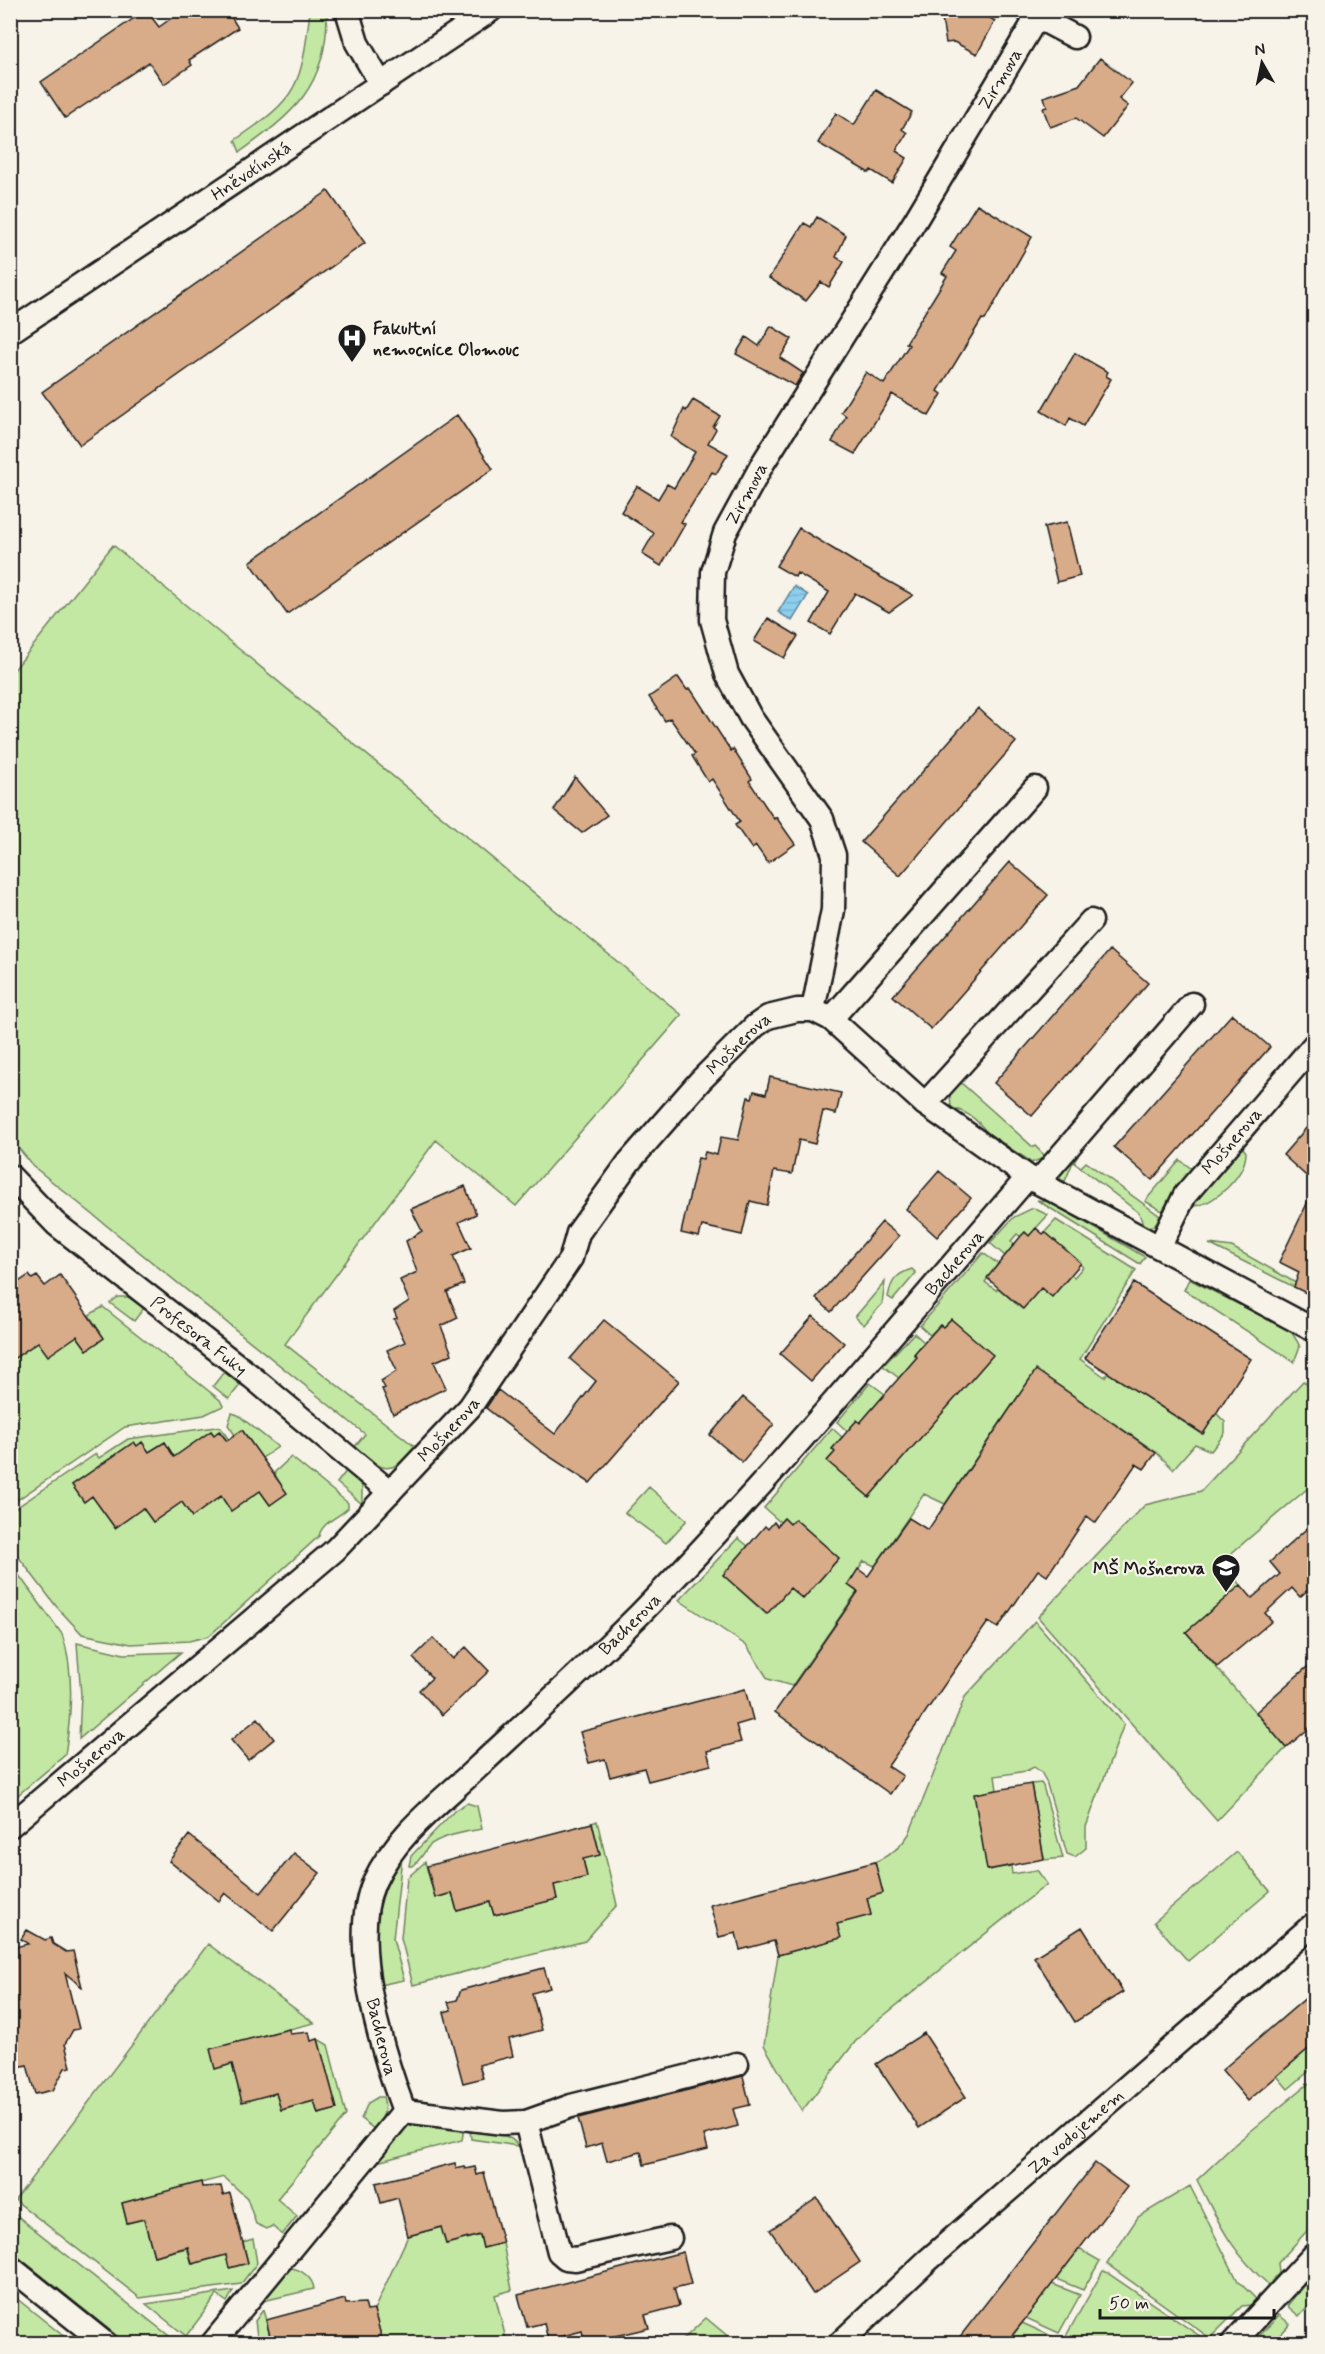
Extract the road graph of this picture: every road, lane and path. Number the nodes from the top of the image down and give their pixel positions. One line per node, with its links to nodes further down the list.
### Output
1 (346, 10): 5 (street)
2 (490, 10): 5 (street, Hněvotínská)
3 (1032, 14): 4 (street, Zirmova); 10 (street, Zirmova)
4 (1075, 37)
5 (381, 84): 6 (street, Hněvotínská)
6 (10, 332)
7 (1035, 788): 10 (street)
8 (1091, 921): 12 (street)
9 (1192, 1004): 14 (street)
10 (822, 1015): 12 (street); 17 (street, Mošnerova)
11 (1314, 1045): 15 (street, Mošnerova)
12 (925, 1104): 14 (street)
13 (10, 1176): 17 (street, Profesora Fuky)
14 (1033, 1179): 15 (street); 21 (street, Bacherova)
15 (1160, 1246): 16 (street)
16 (1314, 1330)
17 (390, 1492): 18 (street, Mošnerova)
18 (10, 1826)
19 (1314, 1924): 28 (street, Za vodojemem)
20 (737, 2064): 22 (street)
21 (404, 2111): 22 (street); 27 (street)
22 (526, 2122): 23 (street)
23 (670, 2238)
24 (1313, 2259): 29 (street)
25 (10, 2267): 26 (street)
26 (106, 2343)
27 (212, 2343)
28 (839, 2343)
29 (1232, 2343)

